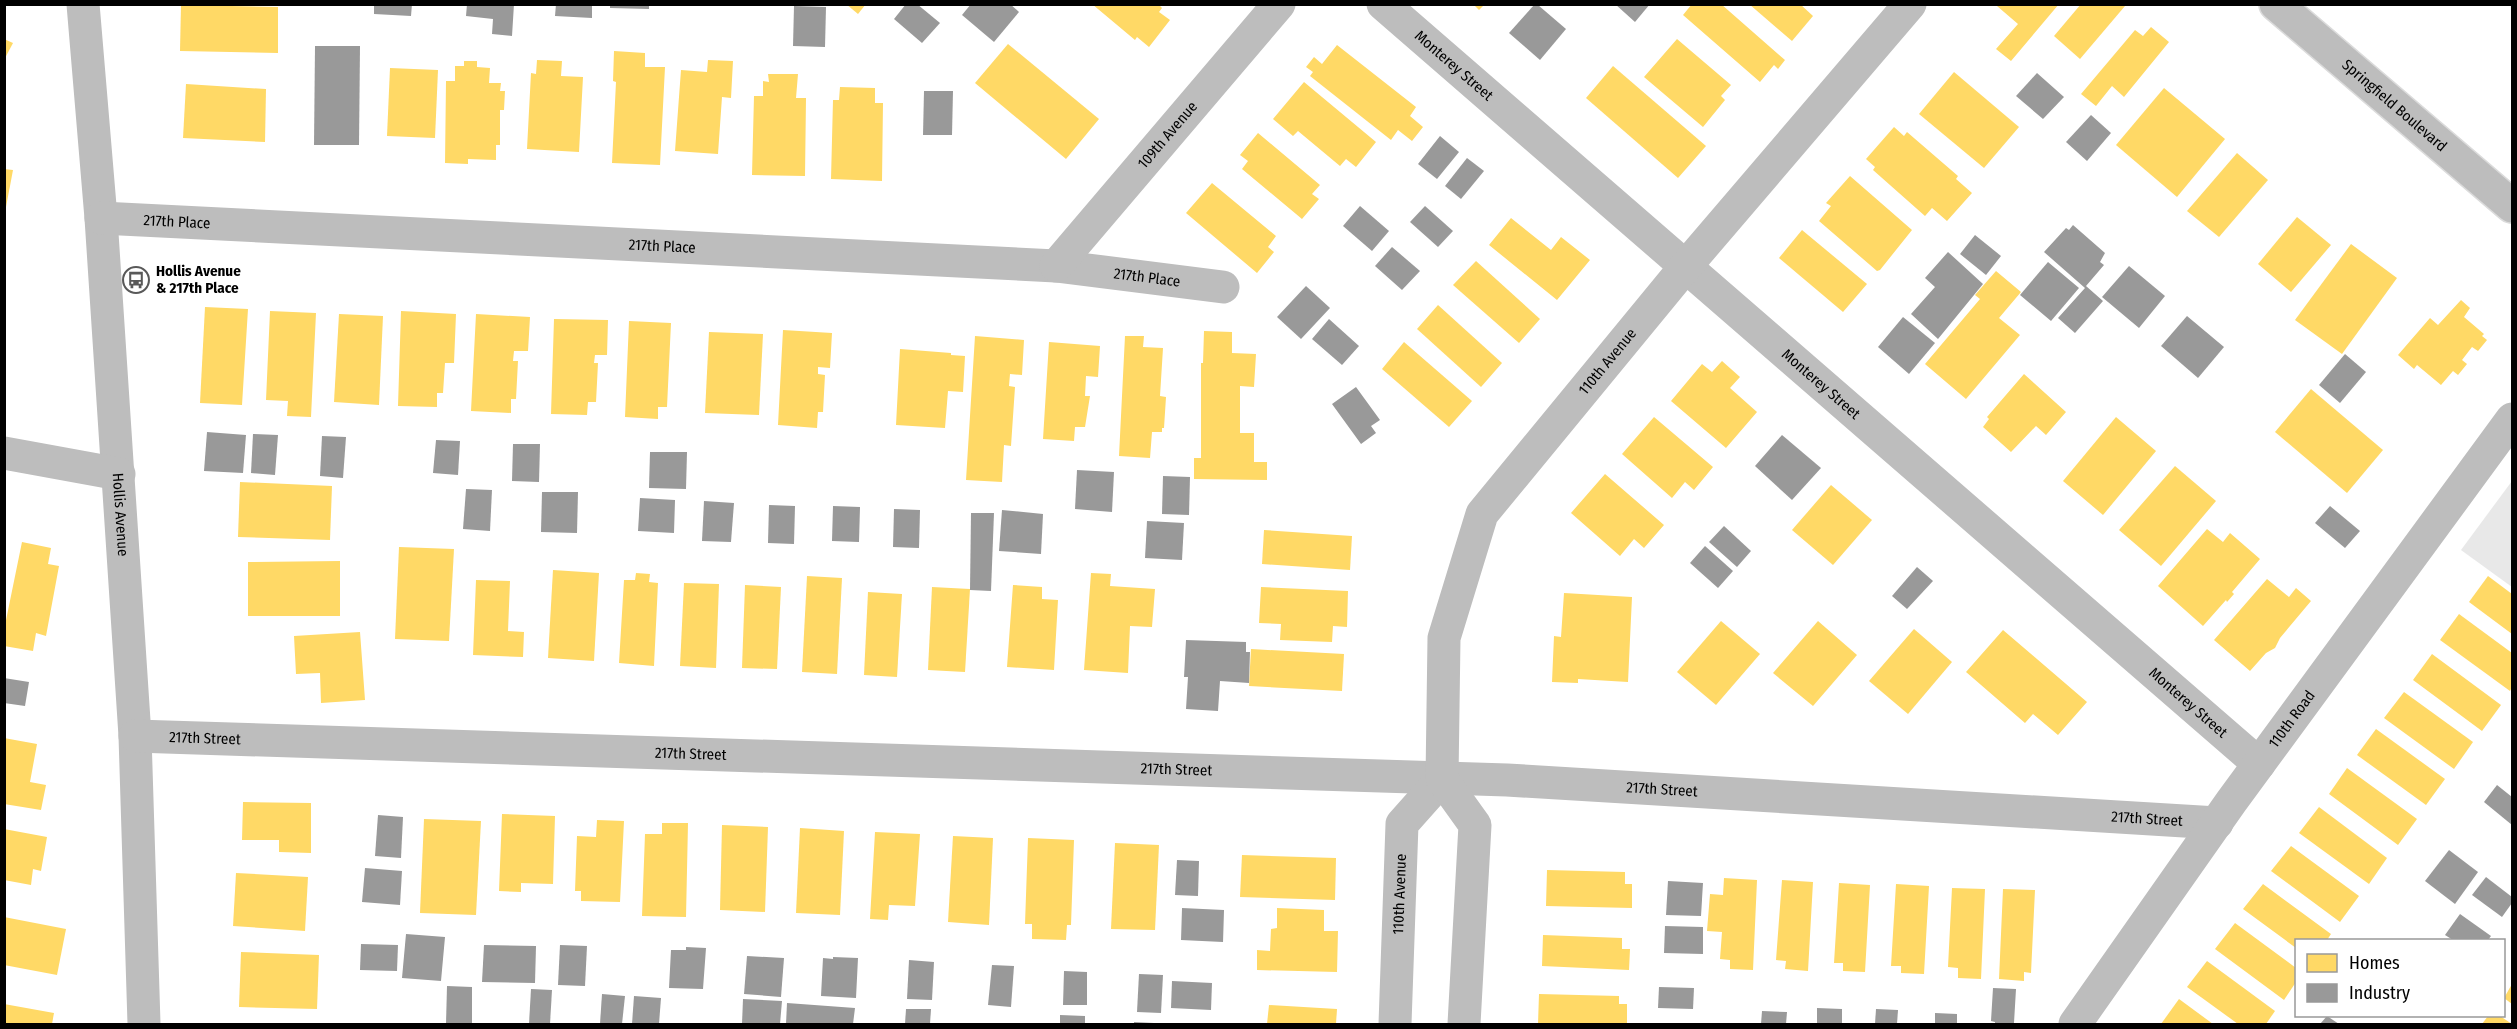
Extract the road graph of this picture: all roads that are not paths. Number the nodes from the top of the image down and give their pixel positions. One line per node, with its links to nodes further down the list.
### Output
1 (83, 4): 7 (street, Hollis Avenue)
2 (1279, 4): 8 (street, 109th Avenue)
3 (1383, 4): 9 (street, Monterey Street)
4 (1910, 4): 9 (street, 110th Avenue)
5 (2276, 4): 6 (street, Springfield Boulevard)
6 (2512, 206)
7 (101, 218): 8 (street, 217th Place); 13 (street, Hollis Avenue)
8 (1056, 266): 10 (street, 217th Place)
9 (1686, 266): 15 (street, Monterey Street); 16 (street, 110th Avenue)
10 (1223, 287)
11 (2512, 419): 15 (street, 110th Road)
12 (4, 453): 13 (street)
13 (119, 474): 14 (street, Hollis Avenue)
14 (135, 736): 16 (street, 217th Street); 18 (street, Hollis Avenue)
15 (2259, 764): 17 (street, 110th Road)
16 (1442, 779): 17 (street, 217th Street); 19 (street, 110th Avenue); 20 (street)
17 (2217, 823): 21 (street, 110th Road)
18 (144, 1024)
19 (1395, 1024)
20 (1464, 1024)
21 (2075, 1024)

